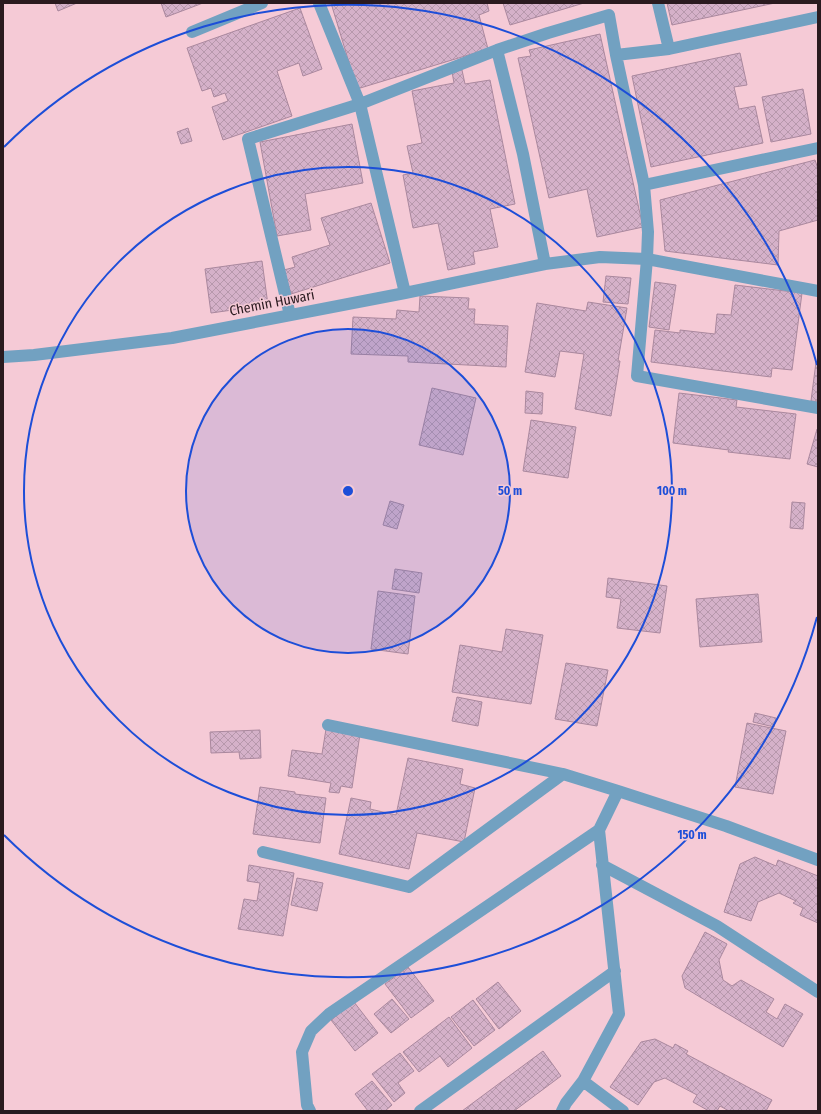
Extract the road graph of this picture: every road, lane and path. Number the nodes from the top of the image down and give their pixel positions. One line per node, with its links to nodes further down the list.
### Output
1 (262, 3): 5 (street)
2 (319, 3): 9 (street)
3 (658, 3): 6 (street)
4 (818, 17): 6 (street)
5 (192, 32)
6 (669, 49): 8 (street)
7 (497, 50): 8 (street); 9 (street); 13 (street)
8 (616, 55): 11 (street)
9 (360, 104): 15 (street); 16 (street)
10 (818, 148): 11 (street)
11 (644, 185): 12 (street)
12 (646, 259): 13 (street, Chemin Huwari); 14 (street, Chemin Huwari); 18 (street)
13 (545, 264): 15 (street, Chemin Huwari)
14 (818, 291)
15 (405, 293): 16 (street, Chemin Huwari)
16 (290, 315): 17 (street, Chemin Huwari)
17 (3, 357)
18 (818, 408)
19 (328, 725): 20 (street)
20 (563, 774): 21 (street); 23 (street)
21 (618, 791): 22 (street); 24 (street)
22 (599, 830): 25 (street); 29 (street)
23 (263, 852)
24 (818, 860)
25 (602, 865): 26 (street); 27 (street)
26 (615, 971): 28 (street); 30 (street)
27 (818, 992)
28 (583, 1081): 31 (street); 32 (street)
29 (310, 1111)
30 (420, 1111)
31 (562, 1111)
32 (623, 1111)

